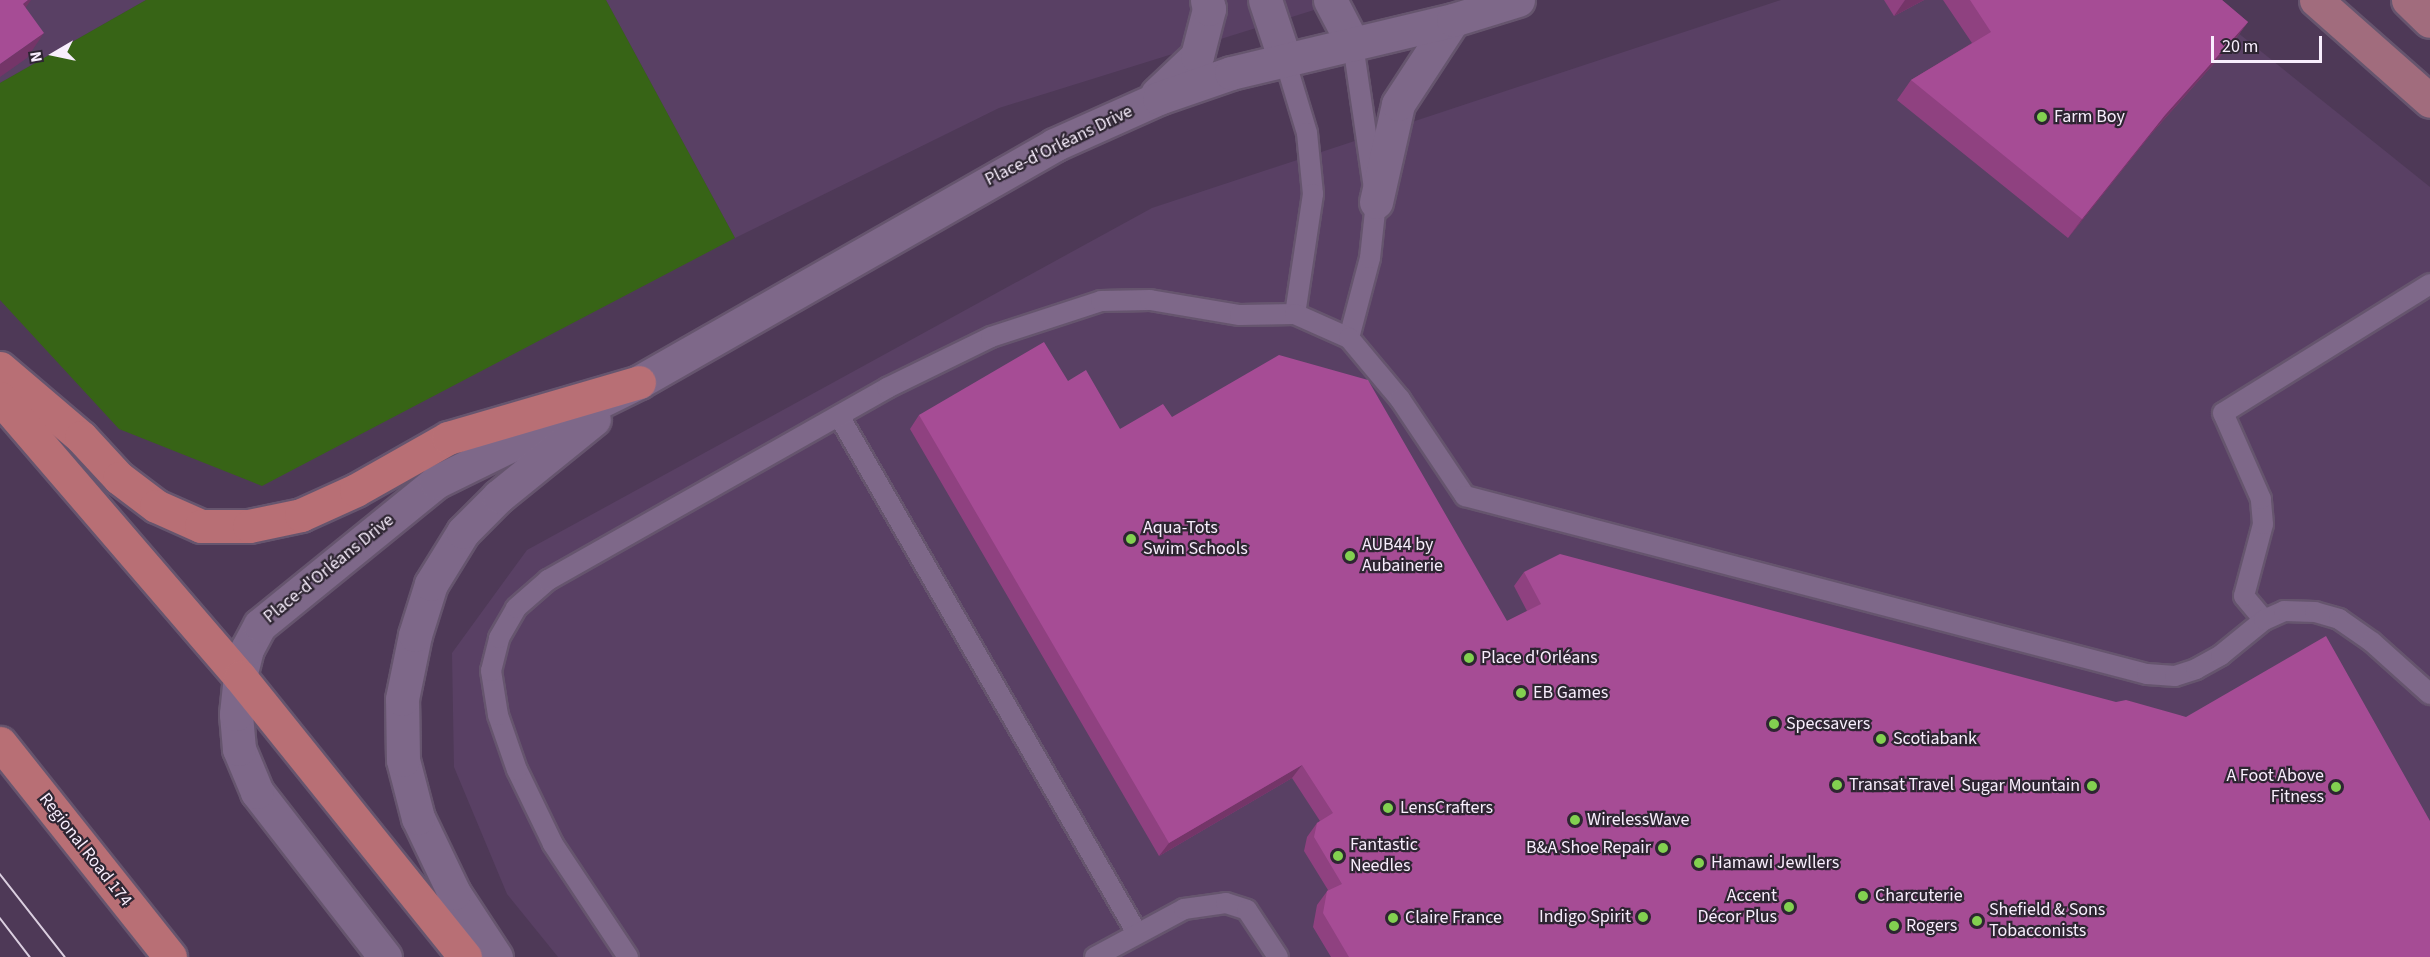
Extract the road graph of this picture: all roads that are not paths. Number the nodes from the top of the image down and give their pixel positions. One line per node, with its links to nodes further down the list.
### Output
1 (1207, 0): 12 (main road)
2 (1265, 0): 10 (main road)
3 (1330, 0): 9 (main road)
4 (1518, 0): 7 (main road, Place-d'Orléans Drive)
5 (2316, 0): 11 (main road)
6 (2408, 0): 8 (main road)
7 (1453, 20): 9 (main road, Place-d'Orléans Drive); 13 (main road)
8 (2430, 21)
9 (1353, 45): 10 (main road, Place-d'Orléans Drive); 13 (lane)
10 (1285, 60): 12 (main road, Place-d'Orléans Drive); 15 (lane)
11 (2430, 101)
12 (1147, 103): 18 (main road, Place-d'Orléans Drive)
13 (1376, 202): 16 (lane)
14 (2430, 284): 21 (lane)
15 (1295, 314): 16 (lane); 20 (lane)
16 (1349, 338): 21 (lane)
17 (0, 368): 18 (highway)
18 (639, 382): 22 (main road, Place-d'Orléans Drive); 29 (main road, Place-d'Orléans Drive)
19 (0, 398): 22 (highway)
20 (839, 416): 25 (lane); 30 (lane)
21 (2264, 620): 23 (lane)
22 (240, 677): 27 (main road, Place-d'Orléans Drive); 28 (highway)
23 (2430, 694)
24 (0, 743): 26 (highway, Regional Road 174)
25 (1137, 933): 31 (lane); 32 (lane)
26 (170, 957)
27 (385, 957)
28 (465, 957)
29 (496, 957)
30 (628, 957)
31 (1095, 957)
32 (1278, 957)

